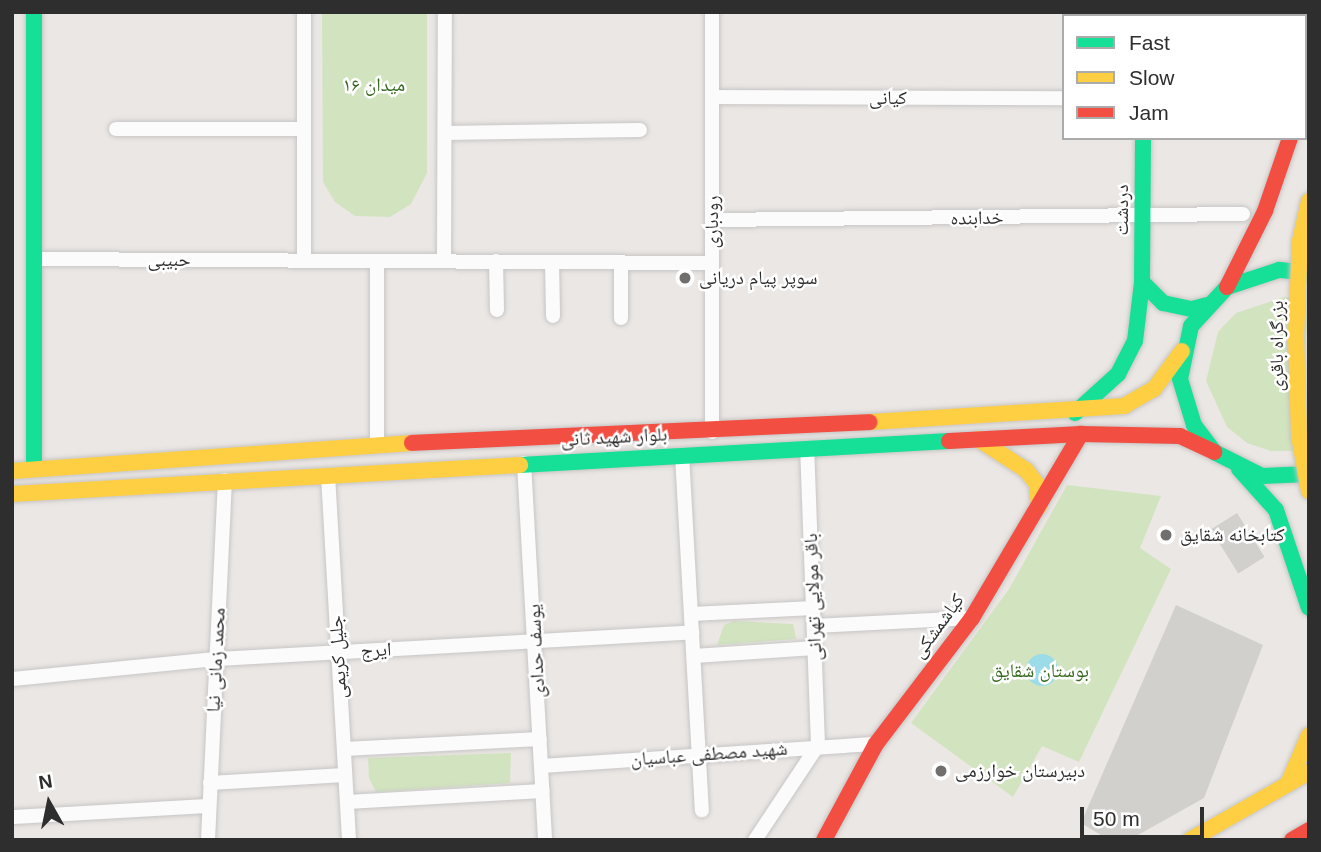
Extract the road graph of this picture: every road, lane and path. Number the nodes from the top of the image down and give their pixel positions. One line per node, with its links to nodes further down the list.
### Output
1 (34, 12): 17 (main road)
2 (304, 12): 7 (street)
3 (445, 12): 10 (street)
4 (712, 12): 5 (street, رودباری)
5 (712, 97): 6 (street, کیانی); 16 (street, رودباری)
6 (1062, 98)
7 (304, 128): 8 (street); 18 (street)
8 (116, 130)
9 (640, 130): 10 (street)
10 (445, 132): 20 (street)
11 (1143, 140): 15 (main road, دردشت)
12 (1289, 140): 27 (main road)
13 (1309, 201): 50 (main road, بزرگراه باقری, bridge)
14 (1243, 214): 15 (street, خدابنده)
15 (1143, 216): 16 (street, خدابنده); 26 (main road, دردشت)
16 (712, 220): 24 (street, رودباری)
17 (34, 259): 18 (street, حبیبی); 45 (main road)
18 (304, 261): 19 (street)
19 (377, 261): 20 (street); 38 (street)
20 (444, 261): 21 (street)
21 (496, 261): 22 (street); 29 (street)
22 (552, 262): 23 (street); 30 (street)
23 (621, 262): 24 (street); 31 (street)
24 (712, 263): 34 (street, رودباری)
25 (1309, 273): 27 (main road)
26 (1142, 282): 28 (main road); 33 (main road, دردشت)
27 (1227, 287): 28 (main road)
28 (1207, 304): 32 (main road, بلوار شهید ثانی)
29 (498, 310)
30 (553, 316)
31 (621, 318)
32 (1182, 351): 33 (main road, بلوار شهید ثانی); 40 (main road)
33 (1075, 413): 34 (main road, بلوار شهید ثانی)
34 (712, 432): 37 (main road, بلوار شهید ثانی)
35 (1081, 434): 36 (main road, بلوار شهید ثانی); 40 (main road, بلوار شهید ثانی); 53 (main road, کیاشمشکی)
36 (978, 439): 39 (main road, بلوار شهید ثانی); 53 (main road)
37 (476, 441): 38 (main road, بلوار شهید ثانی); 43 (main road)
38 (377, 445): 45 (main road, بلوار شهید ثانی)
39 (807, 448): 41 (main road, بلوار شهید ثانی); 54 (street, باقر مولایی تهرانی)
40 (1214, 452): 44 (main road, بلوار شهید ثانی)
41 (682, 455): 42 (main road, بلوار شهید ثانی); 56 (street)
42 (524, 463): 43 (main road, بلوار شهید ثانی); 60 (street, یوسف حدادی)
43 (478, 466): 48 (main road, بلوار شهید ثانی)
44 (1237, 467): 47 (main road); 55 (main road)
45 (34, 469): 46 (main road, بلوار شهید ثانی); 51 (main road)
46 (12, 471)
47 (1309, 474)
48 (328, 475): 49 (main road, بلوار شهید ثانی); 62 (street, جلیل کریمی)
49 (225, 480): 51 (main road, بلوار شهید ثانی); 64 (street, محمد زمانی نیا)
50 (1309, 491)
51 (37, 492): 52 (main road, بلوار شهید ثانی)
52 (12, 494)
53 (1039, 507): 57 (main road, کیاشمشکی)
54 (814, 608): 56 (street); 58 (street, باقر مولایی تهرانی)
55 (1309, 608)
56 (691, 614): 59 (street)
57 (972, 618): 58 (street); 68 (main road, کیاشمشکی)
58 (814, 626): 61 (street, باقر مولایی تهرانی)
59 (692, 632): 60 (street, ایرج); 63 (street)
60 (536, 641): 62 (street, ایرج); 67 (street, یوسف حدادی)
61 (815, 648): 63 (street); 69 (street, باقر مولایی تهرانی)
62 (338, 652): 64 (street, ایرج); 70 (street, جلیل کریمی)
63 (694, 656): 71 (street)
64 (216, 659): 65 (street, ایرج); 75 (street, محمد زمانی نیا)
65 (12, 679)
66 (1309, 735): 76 (main road)
67 (540, 739): 70 (street); 72 (street, یوسف حدادی)
68 (876, 744): 69 (street, شهید مصطفی عباسیان); 87 (main road, کیاشمشکی)
69 (818, 745): 71 (street, شهید مصطفی عباسیان); 86 (street)
70 (344, 749): 74 (street, جلیل کریمی)
71 (699, 754): 72 (street, شهید مصطفی عباسیان); 80 (street)
72 (542, 766): 77 (street, یوسف حدادی)
73 (1309, 772): 76 (main road)
74 (345, 775): 75 (street); 78 (street, جلیل کریمی)
75 (210, 783): 79 (street, محمد زمانی نیا)
76 (1288, 784): 88 (main road)
77 (543, 791): 78 (street); 85 (street, یوسف حدادی)
78 (347, 802): 84 (street, جلیل کریمی)
79 (209, 806): 81 (street); 83 (street, محمد زمانی نیا)
80 (702, 810)
81 (12, 817)
82 (1309, 831): 89 (main road)
83 (208, 840)
84 (349, 840)
85 (545, 840)
86 (755, 840)
87 (824, 840)
88 (1190, 840)
89 (1293, 840)

